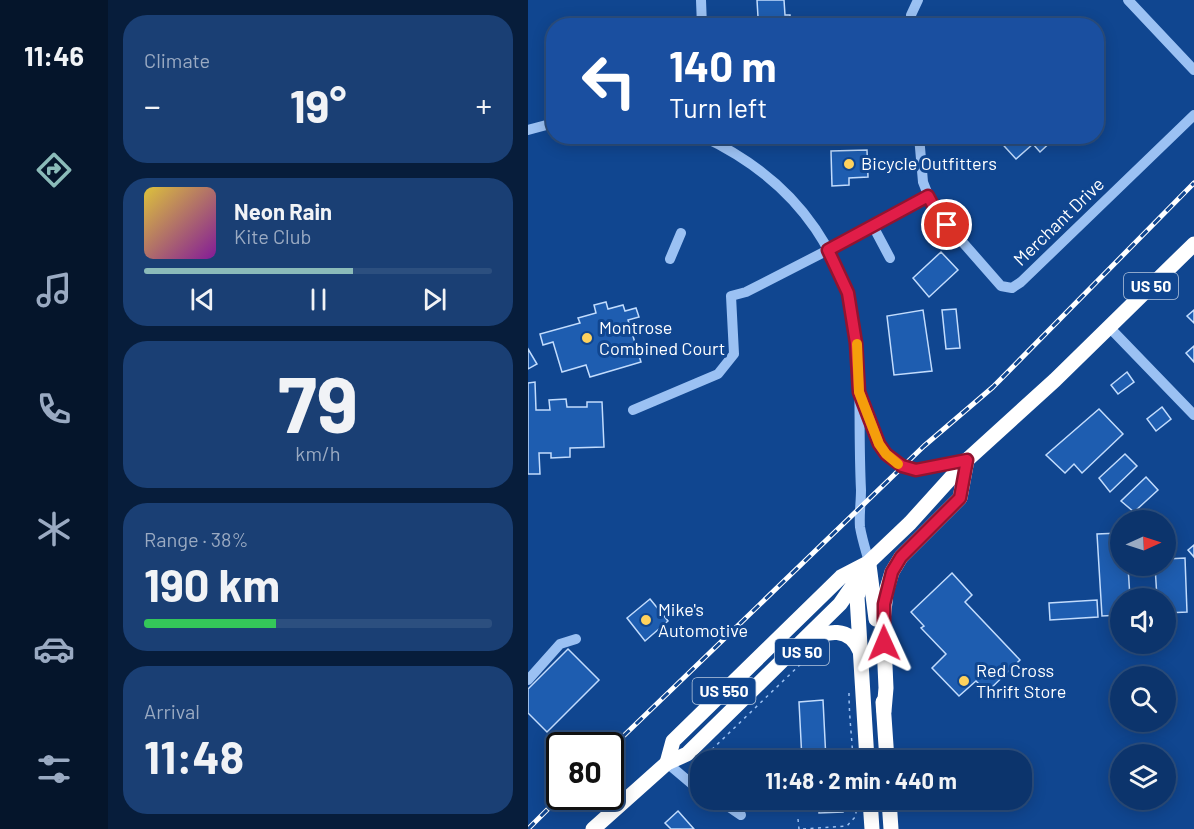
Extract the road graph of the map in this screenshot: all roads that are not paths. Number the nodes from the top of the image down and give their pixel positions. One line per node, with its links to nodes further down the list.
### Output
1 (701, 0): 4 (street)
2 (918, 0): 5 (street)
3 (1128, 0): 6 (street)
4 (702, 18)
5 (911, 18)
6 (1194, 70)
7 (1194, 115): 12 (street, Merchant Drive)
8 (546, 125): 9 (street)
9 (528, 130)
10 (719, 144): 16 (street)
11 (919, 144): 12 (street, Merchant Drive)
12 (928, 196): 13 (street)
13 (873, 226): 16 (street); 17 (street)
14 (681, 233): 18 (street)
15 (1194, 244): 19 (highway, US 50)
16 (828, 250): 20 (street); 21 (street)
17 (890, 258)
18 (670, 259)
19 (1109, 327): 22 (street); 23 (highway, US 50)
20 (859, 392): 23 (street); 24 (street)
21 (633, 410)
22 (1194, 415)
23 (967, 460): 24 (highway, US 50); 29 (highway)
24 (869, 562): 26 (highway, US 50); 28 (highway, US 550); 29 (highway); 32 (highway, US 550)
25 (576, 639): 27 (street)
26 (860, 651): 28 (highway, US 50); 30 (highway, US 50)
27 (528, 680)
28 (746, 697): 32 (highway, US 550)
29 (884, 711): 31 (highway)
30 (866, 750)
31 (886, 750)
32 (667, 763): 33 (street); 38 (highway, US 550)
33 (690, 782)
34 (735, 810): 37 (street)
35 (871, 810): 39 (highway)
36 (890, 810): 40 (highway)
37 (741, 815)
38 (593, 829)
39 (872, 829)
40 (891, 829)

